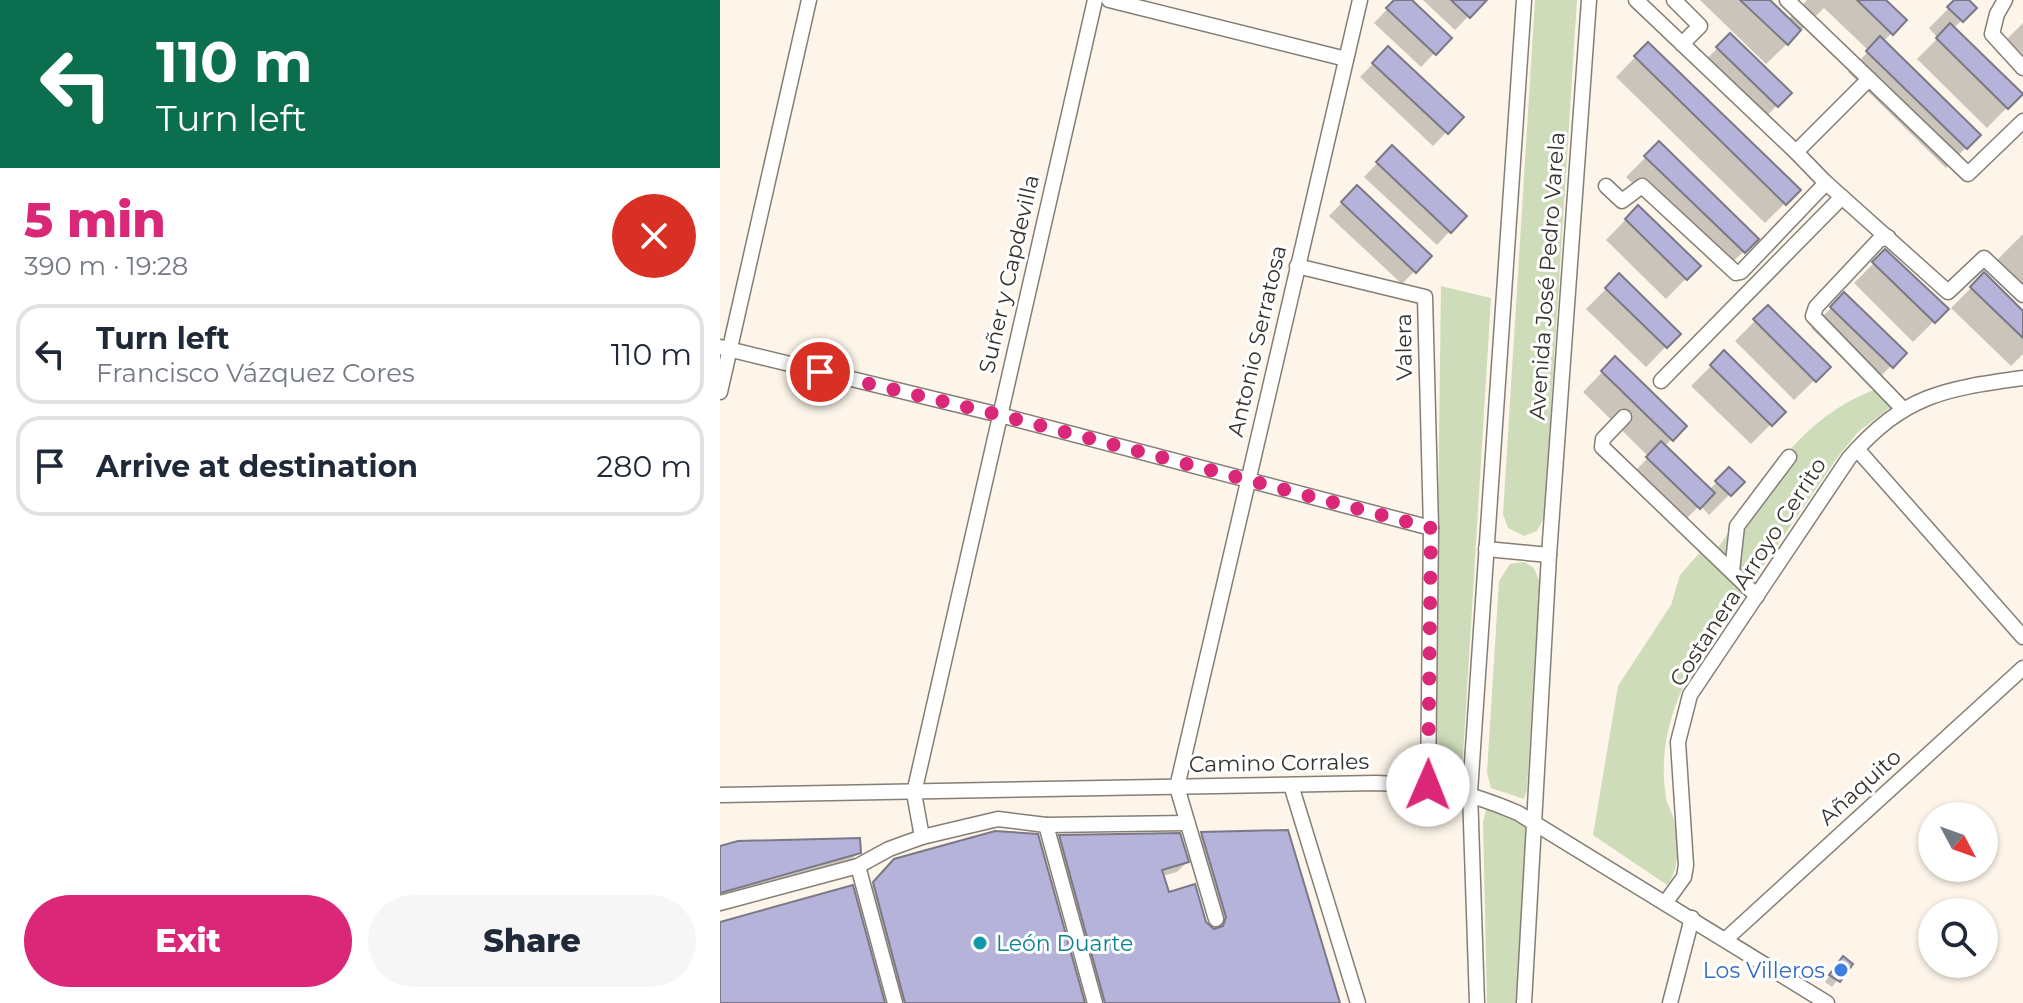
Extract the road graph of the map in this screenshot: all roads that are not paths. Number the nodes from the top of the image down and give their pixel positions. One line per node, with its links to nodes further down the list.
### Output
1 (809, 0): 23 (street)
2 (1095, 0): 28 (street, Suñer y Capdevilla)
3 (1109, 0): 12 (street)
4 (1360, 0): 12 (street, Antonio Serratosa)
5 (1524, 0): 34 (street, Avenida José Pedro Varela)
6 (1589, 0): 35 (street, Avenida José Pedro Varela)
7 (1674, 0): 11 (street)
8 (1787, 0): 14 (street)
9 (2005, 0): 13 (street)
10 (1639, 1): 11 (street)
11 (1682, 44): 16 (street)
12 (1346, 59): 21 (street, Antonio Serratosa)
13 (2023, 68)
14 (1869, 79): 15 (street); 16 (street)
15 (2023, 121)
16 (1796, 152): 17 (street)
17 (1824, 181): 18 (street); 19 (street)
18 (1606, 186)
19 (1842, 197): 20 (street); 25 (street)
20 (1888, 237): 22 (street); 27 (street)
21 (1297, 266): 32 (street, Antonio Serratosa); 33 (street, Valera)
22 (2023, 295)
23 (725, 349): 26 (street); 28 (street)
24 (2023, 378): 27 (street, Costanera Arroyo Cerrito)
25 (1661, 381)
26 (720, 392)
27 (1903, 409): 30 (street, Costanera Arroyo Cerrito)
28 (1000, 415): 32 (street); 44 (street, Suñer y Capdevilla)
29 (1624, 417): 36 (street)
30 (1857, 449): 37 (street, Costanera Arroyo Cerrito); 38 (street)
31 (1789, 457): 36 (street)
32 (1247, 480): 33 (street); 42 (street, Antonio Serratosa)
33 (1431, 528): 41 (street)
34 (1486, 549): 35 (street); 43 (street, Avenida José Pedro Varela)
35 (1549, 555): 46 (street, Avenida José Pedro Varela)
36 (1732, 571): 37 (street)
37 (1757, 596): 51 (street, Costanera Arroyo Cerrito)
38 (2023, 637)
39 (2023, 668): 55 (street, Añaquito)
40 (1291, 785): 41 (street, Camino Corrales); 42 (street, Camino Corrales); 58 (street)
41 (1428, 785): 43 (street, Camino Corrales)
42 (1177, 787): 44 (street, Camino Corrales); 47 (street)
43 (1470, 792): 46 (street, Camino Corrales); 59 (street, Avenida José Pedro Varela)
44 (914, 793): 45 (street, Camino Corrales); 49 (street)
45 (720, 795)
46 (1533, 822): 51 (street, Camino Corrales); 60 (street, Avenida José Pedro Varela)
47 (1187, 823): 48 (street); 54 (street)
48 (1046, 825): 49 (street); 57 (street)
49 (922, 837): 50 (street)
50 (858, 866): 52 (street); 56 (street)
51 (1666, 902): 53 (street, Camino Corrales)
52 (720, 903)
53 (1692, 918): 55 (street, Camino Corrales); 61 (street)
54 (1216, 919)
55 (1726, 939): 62 (street, Camino Corrales)
56 (895, 1003)
57 (1095, 1003)
58 (1358, 1003)
59 (1477, 1003)
60 (1524, 1003)
61 (1670, 1003)
62 (1827, 1003)

